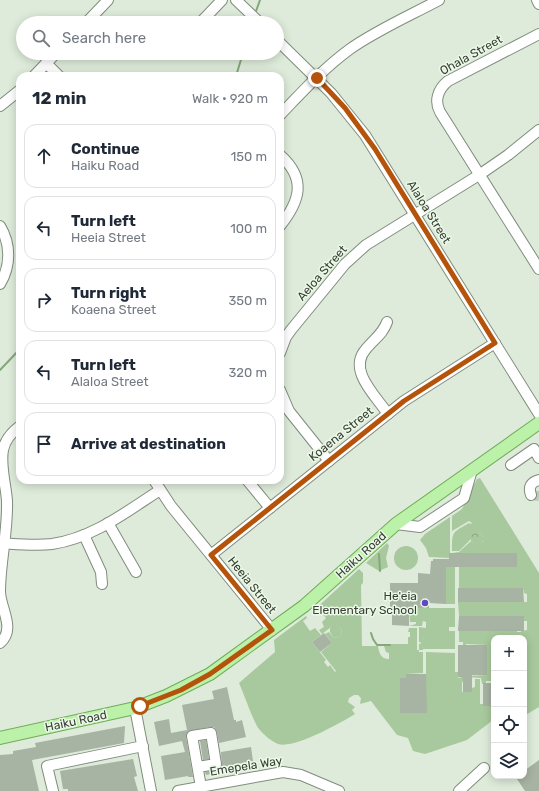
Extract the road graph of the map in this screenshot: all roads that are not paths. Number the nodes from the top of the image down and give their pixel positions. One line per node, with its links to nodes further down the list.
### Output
1 (108, 0): 7 (street)
2 (222, 0): 8 (street)
3 (236, 0): 9 (street)
4 (439, 0): 16 (street)
5 (537, 0): 6 (street)
6 (539, 4)
7 (93, 16)
8 (207, 16)
9 (252, 16)
10 (539, 34): 22 (street, Ohala Street)
11 (284, 47): 16 (street, Alaloa Street)
12 (49, 60): 13 (street)
13 (46, 63): 14 (street); 15 (street)
14 (38, 72)
15 (55, 72)
16 (317, 78): 19 (street); 23 (street, Alaloa Street)
17 (16, 93): 18 (street)
18 (0, 106)
19 (284, 111)
20 (539, 130): 22 (street, Aeloa Street)
21 (284, 158): 24 (street)
22 (479, 174): 23 (street, Aeloa Street); 26 (street, Ohala Street)
23 (416, 215): 29 (street, Aeloa Street); 30 (street, Alaloa Street)
24 (284, 221)
25 (0, 226): 27 (street)
26 (539, 269)
27 (0, 284)
28 (387, 322): 32 (street)
29 (284, 341)
30 (495, 343): 32 (street, Koaena Street); 33 (street, Alaloa Street)
31 (284, 399): 37 (street)
32 (388, 414): 37 (street, Koaena Street)
33 (539, 414)
34 (539, 424): 39 (main road, Haiku Road)
35 (16, 429): 49 (street)
36 (539, 458): 38 (street)
37 (329, 461): 45 (street, Koaena Street)
38 (511, 465)
39 (472, 470): 47 (main road, Haiku Road); 47 (street)
40 (539, 480): 44 (street)
41 (156, 484): 43 (street, Heeia Street)
42 (250, 484): 45 (street)
43 (160, 490): 46 (street); 50 (street, Heeia Street)
44 (536, 495)
45 (270, 508): 50 (street, Koaena Street)
46 (108, 523): 48 (street); 51 (street)
47 (396, 524): 53 (main road, Haiku Road)
48 (84, 535): 49 (street); 52 (street)
49 (2, 543): 54 (street)
50 (211, 555): 53 (street, Heeia Street)
51 (136, 572)
52 (102, 584)
53 (272, 630): 55 (main road, Haiku Road)
54 (0, 643)
55 (135, 708): 56 (main road, Haiku Road); 57 (street)
56 (0, 738)
57 (143, 746): 62 (street); 63 (street)
58 (198, 767): 60 (street)
59 (484, 768): 66 (street)
60 (202, 787): 61 (street, Emepela Way); 64 (street, Emepela Way)
61 (218, 787): 65 (street, Emepela Way)
62 (53, 791)
63 (151, 791)
64 (178, 791)
65 (338, 791)
66 (459, 791)

